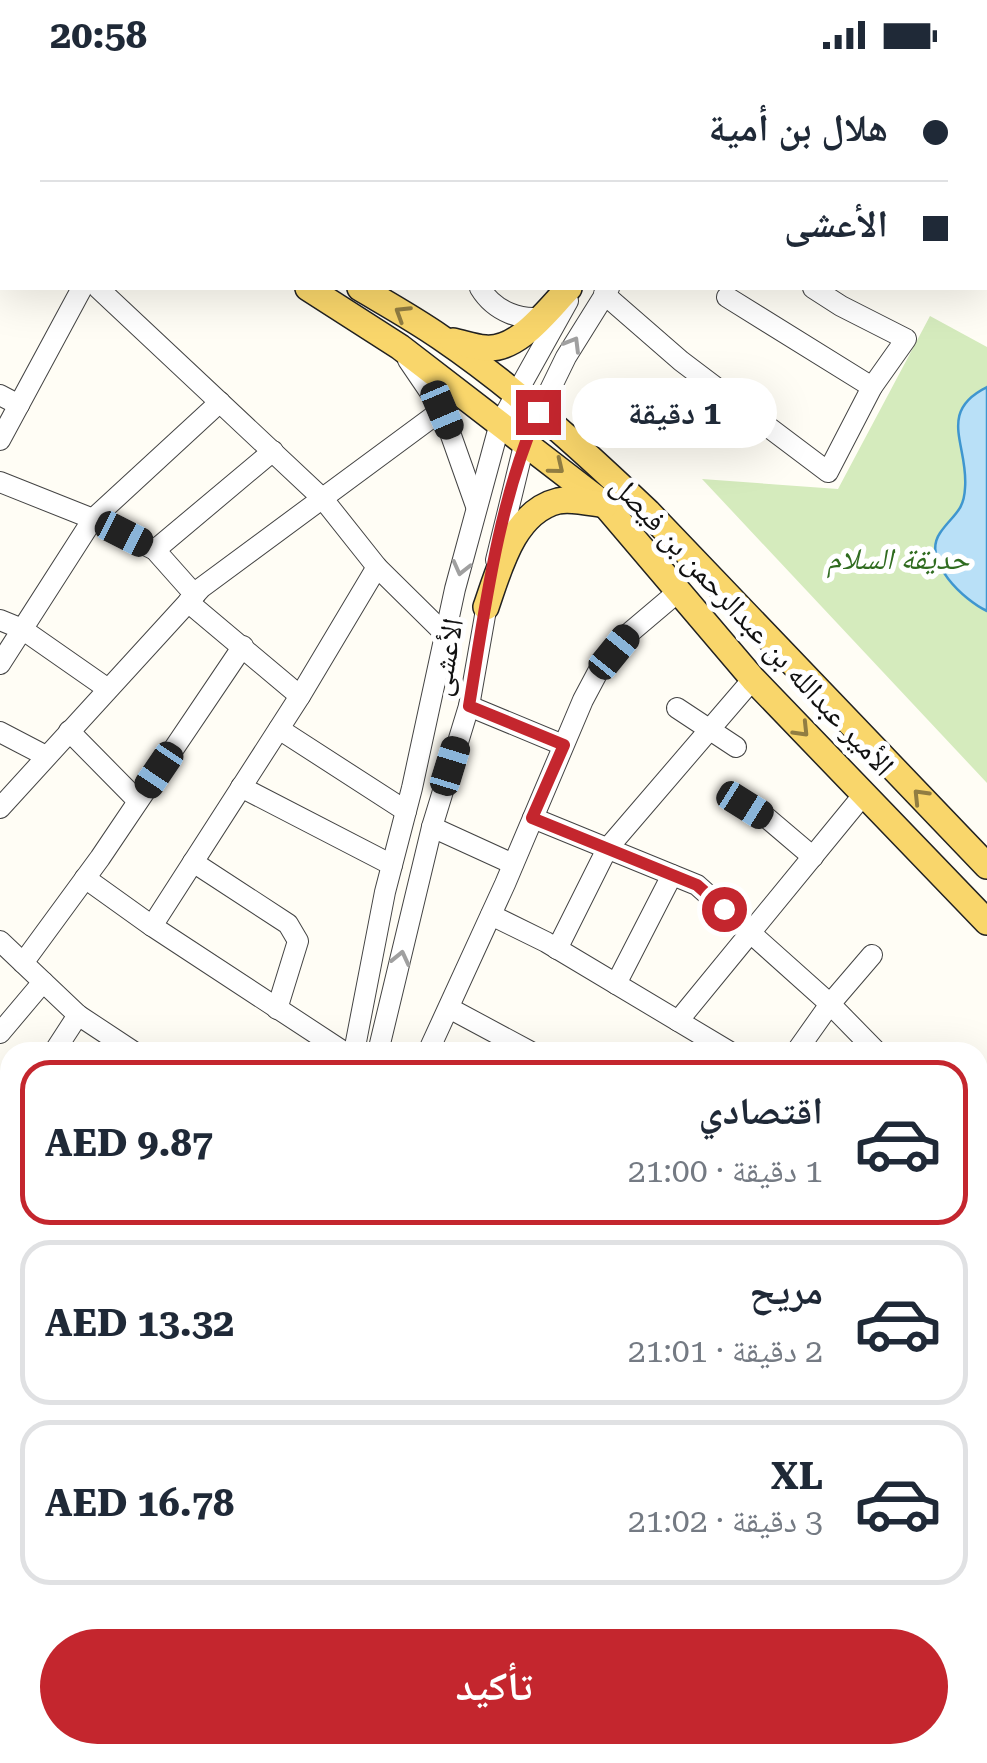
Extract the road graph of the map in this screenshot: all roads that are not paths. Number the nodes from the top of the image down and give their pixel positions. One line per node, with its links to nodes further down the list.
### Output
1 (81, 290): 16 (street)
2 (100, 290): 17 (street)
3 (311, 290): 13 (main road, الأمير عبدالله بن عبدالرحمن بن فيصل)
4 (363, 290): 12 (main road, الأمير عبدالله بن عبدالرحمن بن فيصل, one-way to 4)
5 (482, 290): 11 (street)
6 (568, 290): 11 (main road)
7 (576, 290): 11 (street, الأعشى)
8 (606, 290): 14 (street); 19 (street, الأعشى, one-way to 8)
9 (816, 290): 14 (street)
10 (726, 298): 14 (street)
11 (549, 315): 12 (main road); 15 (street, الأعشى)
12 (440, 337): 15 (main road, الأمير عبدالله بن عبدالرحمن بن فيصل)
13 (400, 347): 18 (street); 20 (main road, الأمير عبدالله بن عبدالرحمن بن فيصل)
14 (872, 387)
15 (514, 394): 19 (main road, الأمير عبدالله بن عبدالرحمن بن فيصل); 20 (street, الأعشى)
16 (10, 400): 21 (street)
17 (220, 402): 23 (street); 28 (street)
18 (442, 410): 25 (street); 27 (street)
19 (538, 412): 22 (street, الأعشى); 64 (main road, الأمير عبدالله بن عبدالرحمن بن فيصل, one-way to 19)
20 (500, 423): 22 (main road, الأمير عبدالله بن عبدالرحمن بن فيصل); 27 (street, الأعشى)
21 (0, 440)
22 (525, 440): 26 (main road, الأمير عبدالله بن عبدالرحمن بن فيصل, one-way to 26); 33 (street, الأعشى)
23 (272, 451): 25 (street); 29 (street)
24 (0, 482): 28 (street)
25 (323, 499): 30 (street); 32 (street)
26 (605, 505): 31 (main road, الأمير عبدالله بن عبدالرحمن بن فيصل); 33 (main road)
27 (476, 506): 36 (street, الأعشى, one-way to 36)
28 (93, 519): 29 (street); 35 (street)
29 (155, 550): 32 (street)
30 (377, 567): 36 (street); 41 (street)
31 (679, 591): 39 (main road, الأمير عبدالله بن عبدالرحمن بن فيصل); 48 (street)
32 (192, 598): 37 (street); 40 (street)
33 (486, 607): 42 (street, الأعشى)
34 (0, 620): 35 (street)
35 (22, 630): 38 (street); 40 (street)
36 (445, 634): 56 (street, الأعشى)
37 (243, 646): 41 (street); 53 (street)
38 (0, 664)
39 (753, 679): 45 (street); 52 (main road, الأمير عبدالله بن عبدالرحمن بن فيصل, one-way to 52)
40 (108, 689): 47 (street)
41 (300, 696): 44 (street)
42 (469, 706): 48 (street); 58 (street, الأعشى)
43 (677, 708): 45 (street)
44 (278, 730): 51 (street); 56 (street)
45 (708, 730): 49 (street); 59 (street)
46 (0, 732): 50 (street)
47 (69, 732): 50 (street); 53 (street)
48 (564, 745): 57 (street)
49 (736, 747)
50 (46, 756): 55 (street)
51 (241, 788): 61 (street); 63 (street)
52 (864, 794): 60 (street); 68 (main road, الأمير عبدالله بن عبدالرحمن بن فيصل)
53 (138, 801): 66 (street)
54 (745, 805): 60 (street)
55 (0, 808)
56 (406, 810): 63 (street, الأعشى)
57 (532, 818): 59 (street); 62 (street)
58 (432, 828): 62 (street); 87 (street, الأعشى, one-way to 58)
59 (607, 848): 65 (street); 72 (street)
60 (812, 857): 70 (street)
61 (193, 862): 69 (street); 79 (street)
62 (513, 864): 67 (street)
63 (392, 865): 86 (street, الأعشى)
64 (987, 866)
65 (672, 875): 70 (street); 76 (street)
66 (85, 878): 69 (street); 74 (street)
67 (491, 915): 72 (street); 78 (street)
68 (987, 922)
69 (152, 926): 79 (street)
70 (750, 933): 77 (street); 81 (street)
71 (0, 941): 74 (street)
72 (557, 949): 76 (street)
73 (872, 954): 77 (street)
74 (23, 963): 75 (street)
75 (42, 982): 80 (street); 82 (street)
76 (616, 984): 81 (street)
77 (830, 1004): 91 (street); 92 (street)
78 (448, 1008): 88 (street); 89 (street)
79 (277, 1009): 85 (street)
80 (78, 1015): 83 (street); 84 (street)
81 (678, 1021): 90 (street)
82 (0, 1033)
83 (60, 1042)
84 (119, 1042)
85 (328, 1042)
86 (356, 1042)
87 (380, 1042)
88 (433, 1042)
89 (508, 1042)
90 (713, 1042)
91 (803, 1042)
92 (867, 1042)

